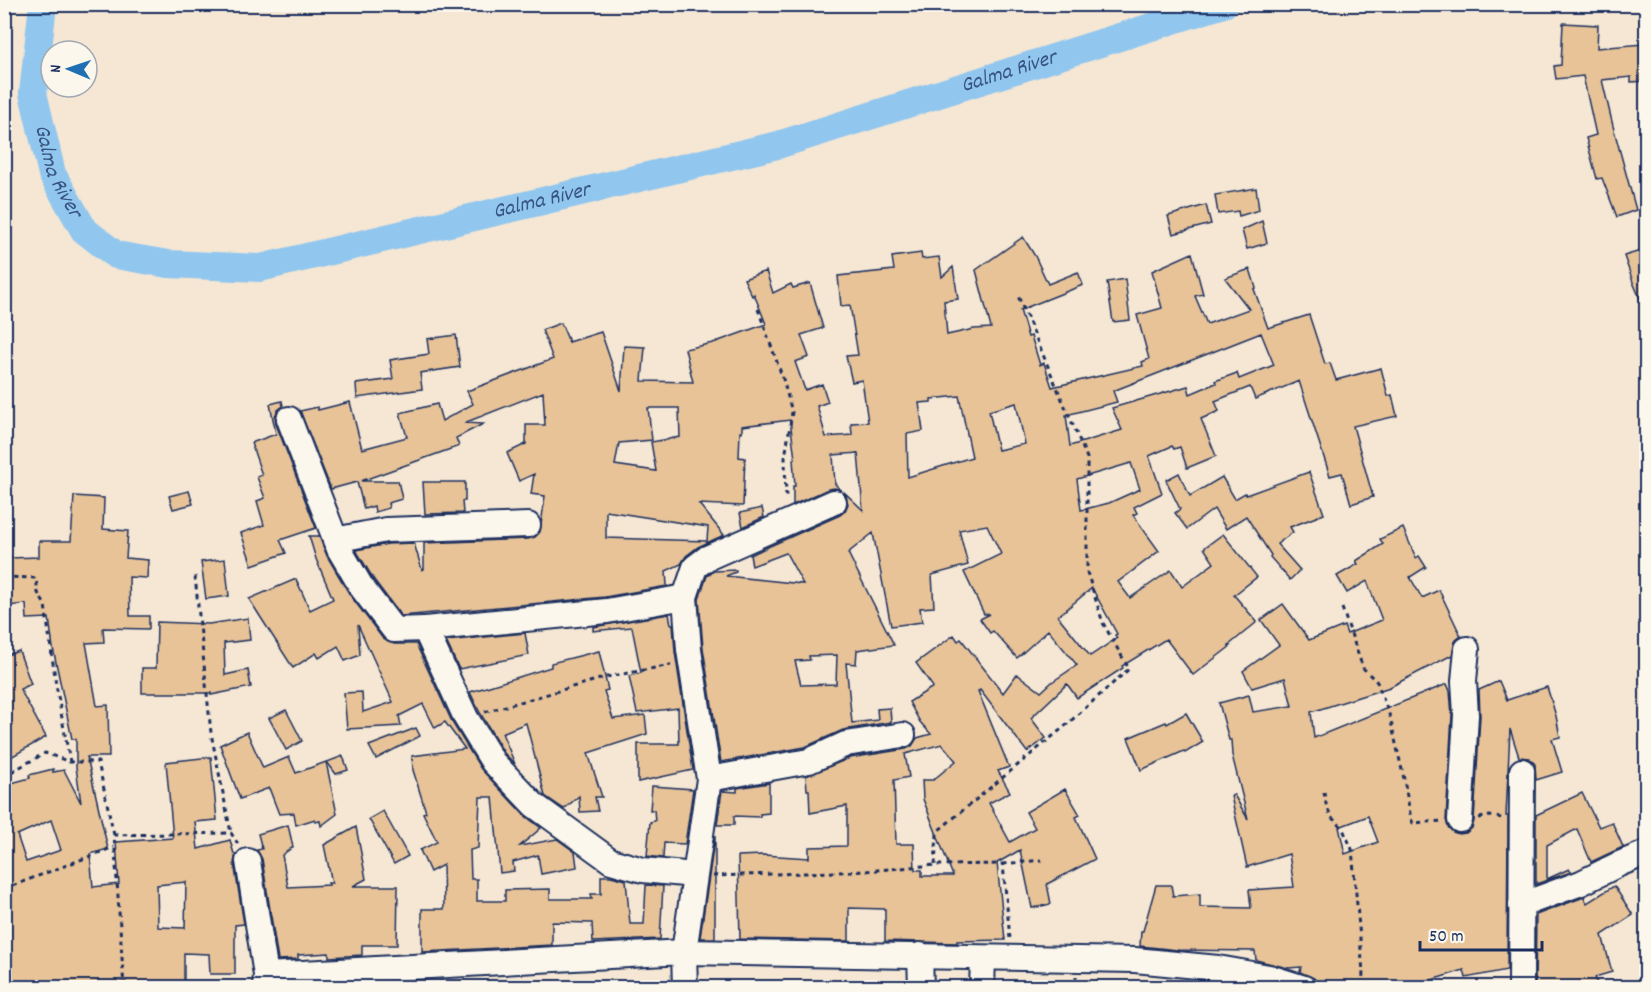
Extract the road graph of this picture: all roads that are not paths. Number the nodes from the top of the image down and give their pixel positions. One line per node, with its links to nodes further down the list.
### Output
1 (289, 419): 4 (street)
2 (834, 502): 5 (street)
3 (528, 525): 4 (street)
4 (335, 540): 6 (street)
5 (684, 597): 6 (street); 10 (street)
6 (425, 629): 14 (street)
7 (1467, 649): 11 (street)
8 (903, 735): 10 (street)
9 (1522, 771): 15 (street)
10 (709, 779): 14 (street)
11 (1460, 820)
12 (1647, 853): 15 (street)
13 (248, 861): 19 (street)
14 (694, 875): 16 (street)
15 (1521, 905): 24 (street)
16 (684, 952): 17 (street); 19 (street); 20 (street)
17 (920, 955): 18 (street); 21 (street)
18 (983, 958): 22 (street); 23 (street)
19 (265, 981)
20 (685, 987)
21 (921, 987)
22 (982, 987)
23 (1304, 987)
24 (1521, 987)

